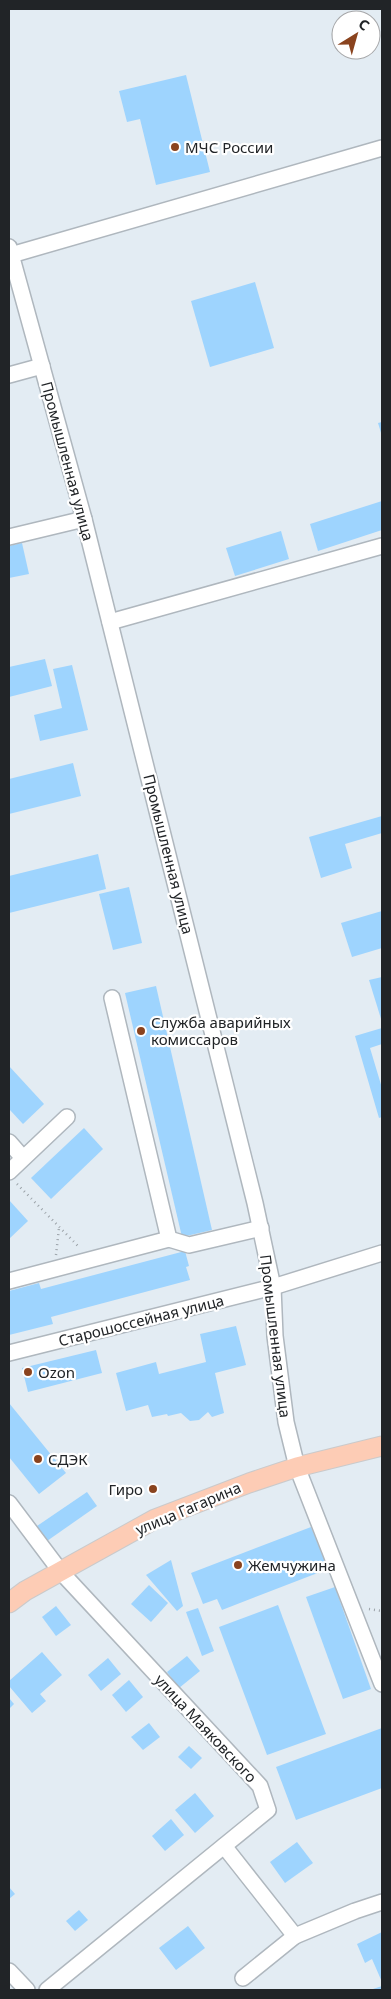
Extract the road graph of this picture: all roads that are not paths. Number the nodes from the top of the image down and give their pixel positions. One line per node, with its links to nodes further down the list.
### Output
1 (382, 148): 2 (street)
2 (10, 251): 3 (street, Промышленная улица)
3 (42, 366): 4 (street); 5 (street, Промышленная улица)
4 (9, 375)
5 (84, 519): 6 (street); 8 (street, Промышленная улица)
6 (9, 536)
7 (382, 546): 8 (street)
8 (110, 622): 14 (street, Промышленная улица)
9 (112, 998): 15 (street)
10 (67, 1117): 12 (street)
11 (9, 1142): 12 (street)
12 (23, 1158): 13 (street)
13 (12, 1177)
14 (260, 1228): 15 (street); 18 (street, Промышленная улица)
15 (169, 1239): 17 (street)
16 (382, 1253): 18 (street, Старошоссейная улица)
17 (9, 1281)
18 (272, 1287): 19 (street, Старошоссейная улица); 21 (street, Промышленная улица)
19 (9, 1354)
20 (382, 1446): 21 (main road, улица Гагарина)
21 (297, 1467): 23 (main road, улица Гагарина); 25 (street, Промышленная улица)
22 (9, 1503): 23 (street, улица Маяковского)
23 (61, 1572): 24 (main road, улица Гагарина); 26 (street, улица Маяковского)
24 (9, 1603)
25 (382, 1684)
26 (224, 1846): 28 (street); 32 (street, улица Маяковского)
27 (382, 1902): 28 (street)
28 (295, 1936): 30 (street)
29 (9, 1971): 31 (street)
30 (243, 1978)
31 (27, 1990)
32 (48, 1990)

